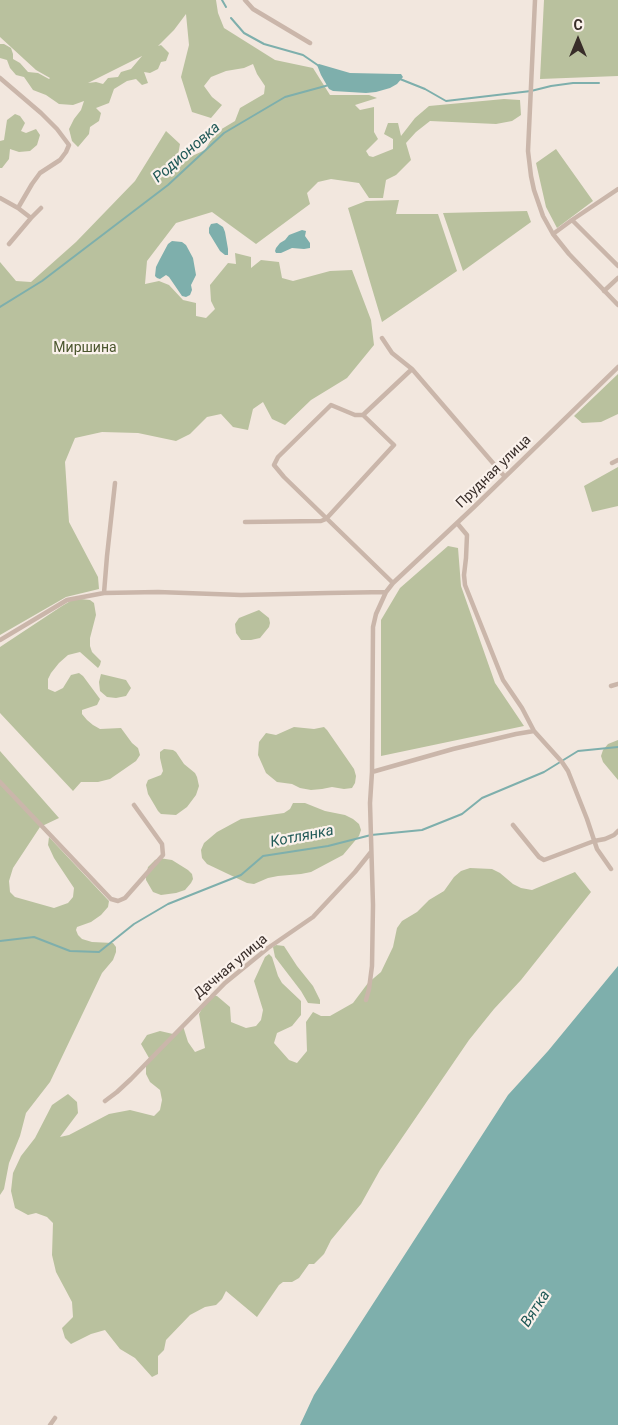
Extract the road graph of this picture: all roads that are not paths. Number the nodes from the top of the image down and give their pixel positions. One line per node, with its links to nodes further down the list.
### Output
1 (245, 0): 3 (street)
2 (535, 0): 11 (street)
3 (310, 44)
4 (0, 78): 7 (street)
5 (618, 189): 10 (street)
6 (0, 198): 7 (street)
7 (18, 208): 9 (street)
8 (41, 208): 9 (street)
9 (31, 218): 12 (street)
10 (572, 220): 11 (street); 13 (street)
11 (552, 234): 15 (street)
12 (9, 244)
13 (618, 266)
14 (618, 278): 15 (street)
15 (604, 291): 16 (street)
16 (618, 305)
17 (382, 338): 19 (street)
18 (618, 367): 23 (street, Прудная улица)
19 (412, 369): 20 (street); 23 (street)
20 (363, 415): 25 (street); 25 (street)
21 (618, 460): 22 (street)
22 (612, 463)
23 (505, 476): 27 (street, Прудная улица)
24 (115, 483): 30 (street)
25 (326, 519): 26 (street); 28 (street)
26 (244, 522)
27 (457, 523): 28 (street, Прудная улица); 34 (street)
28 (392, 583): 29 (street, Прудная улица)
29 (386, 592): 30 (street); 35 (street, Прудная улица)
30 (104, 593): 31 (street)
31 (0, 640)
32 (618, 684): 33 (street)
33 (611, 686)
34 (534, 731): 35 (street); 40 (street)
35 (372, 772): 41 (street, Прудная улица)
36 (0, 782): 37 (street)
37 (134, 805)
38 (513, 825): 40 (street)
39 (618, 831): 40 (street)
40 (594, 841): 42 (street)
41 (371, 852): 43 (street, Прудная улица); 44 (street, Дачная улица)
42 (611, 869)
43 (366, 1000)
44 (105, 1100)
45 (55, 1418): 46 (street)
46 (50, 1425)

